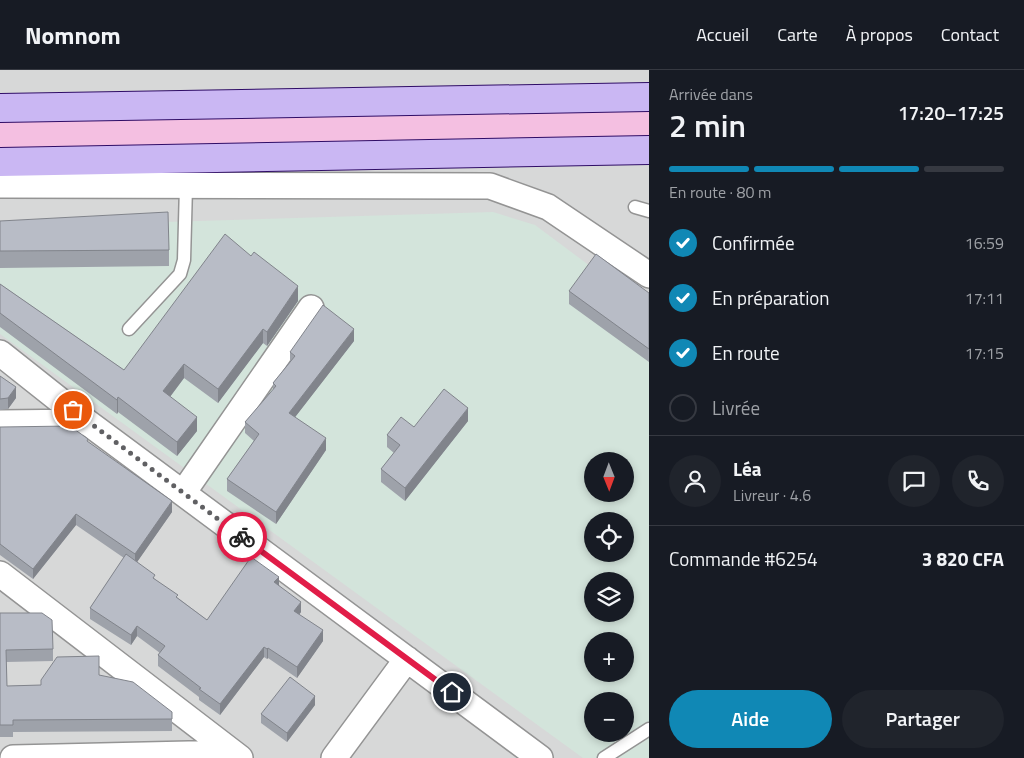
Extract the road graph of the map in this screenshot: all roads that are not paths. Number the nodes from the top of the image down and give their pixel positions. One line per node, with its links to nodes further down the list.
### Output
1 (649, 97): 2 (main road)
2 (0, 108)
3 (649, 150): 4 (main road)
4 (0, 162)
5 (0, 185): 6 (street)
6 (186, 186): 9 (street); 11 (lane)
7 (635, 207): 8 (lane)
8 (649, 211)
9 (649, 275)
10 (311, 308): 15 (street)
11 (129, 329)
12 (0, 353): 13 (street)
13 (87, 422): 14 (street); 15 (street)
14 (0, 423)
15 (182, 493): 18 (street)
16 (0, 574): 17 (street)
17 (10, 590): 20 (street)
18 (407, 659): 22 (street); 23 (street)
19 (649, 729): 24 (lane)
20 (237, 755): 21 (street)
21 (13, 758)
22 (334, 758)
23 (540, 758)
24 (604, 758)

